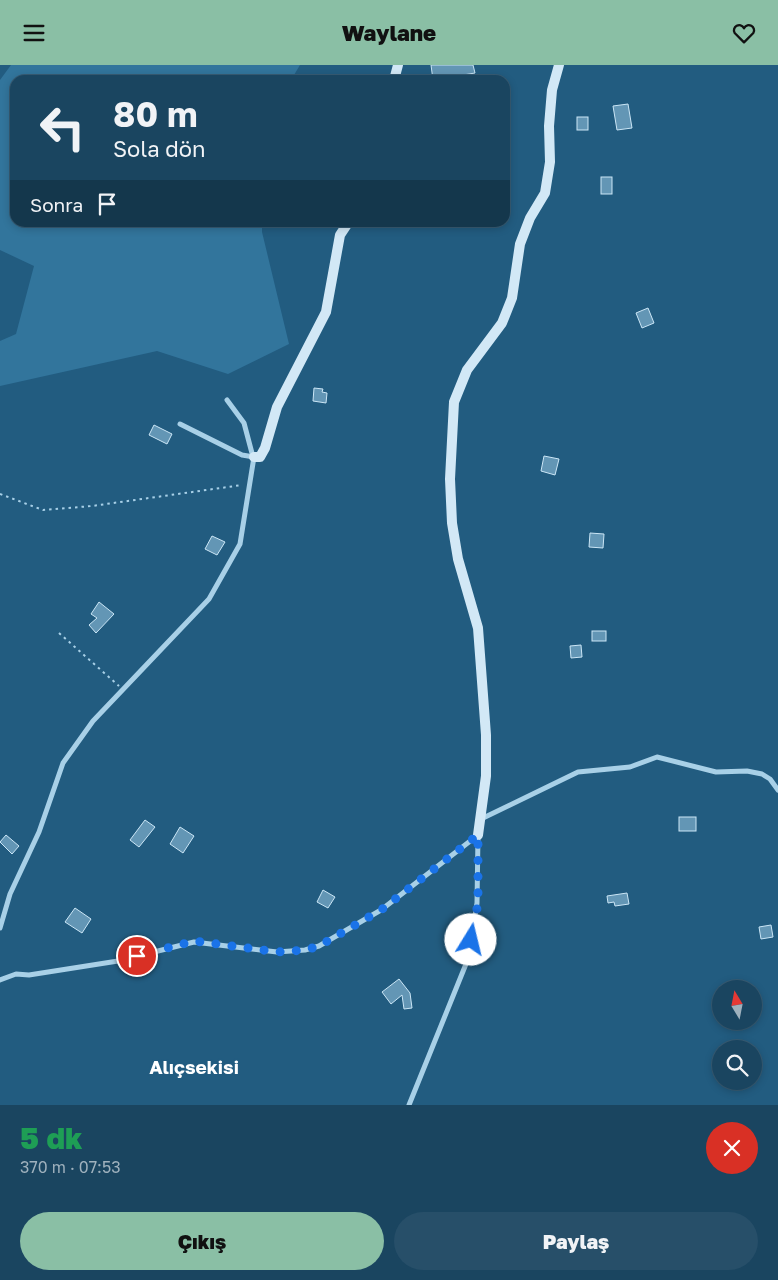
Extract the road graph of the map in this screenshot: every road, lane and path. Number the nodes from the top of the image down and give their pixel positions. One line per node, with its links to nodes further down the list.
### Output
1 (559, 65): 11 (street)
2 (345, 227): 5 (street)
3 (227, 400): 5 (street)
4 (180, 423): 5 (street)
5 (253, 457): 6 (street)
6 (249, 484): 7 (path); 9 (street)
7 (0, 494)
8 (58, 633): 9 (path)
9 (123, 690): 13 (street)
10 (778, 790): 11 (street)
11 (480, 820): 12 (street)
12 (478, 835): 14 (street); 15 (street)
13 (0, 928)
14 (0, 980)
15 (409, 1105)

